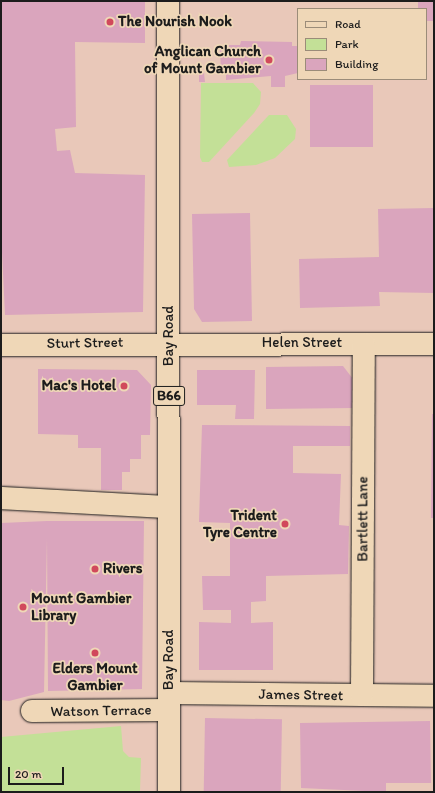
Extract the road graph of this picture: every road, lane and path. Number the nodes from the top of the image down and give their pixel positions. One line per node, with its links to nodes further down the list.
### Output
1 (168, 1): 2 (street, Bay Road / B66)
2 (169, 342): 3 (street, Helen Street); 5 (street, Sturt Street); 7 (street, Bay Road / B66)
3 (364, 344): 4 (street, Helen Street); 8 (street, Bartlett Lane)
4 (434, 344)
5 (1, 345)
6 (1, 498): 7 (street)
7 (169, 507): 10 (street, Bay Road / B66)
8 (362, 695): 9 (street, James Street); 10 (street, James Street)
9 (434, 696)
10 (169, 701): 11 (street, Watson Terrace); 12 (street, Bay Road / B66)
11 (32, 712)
12 (169, 792)

